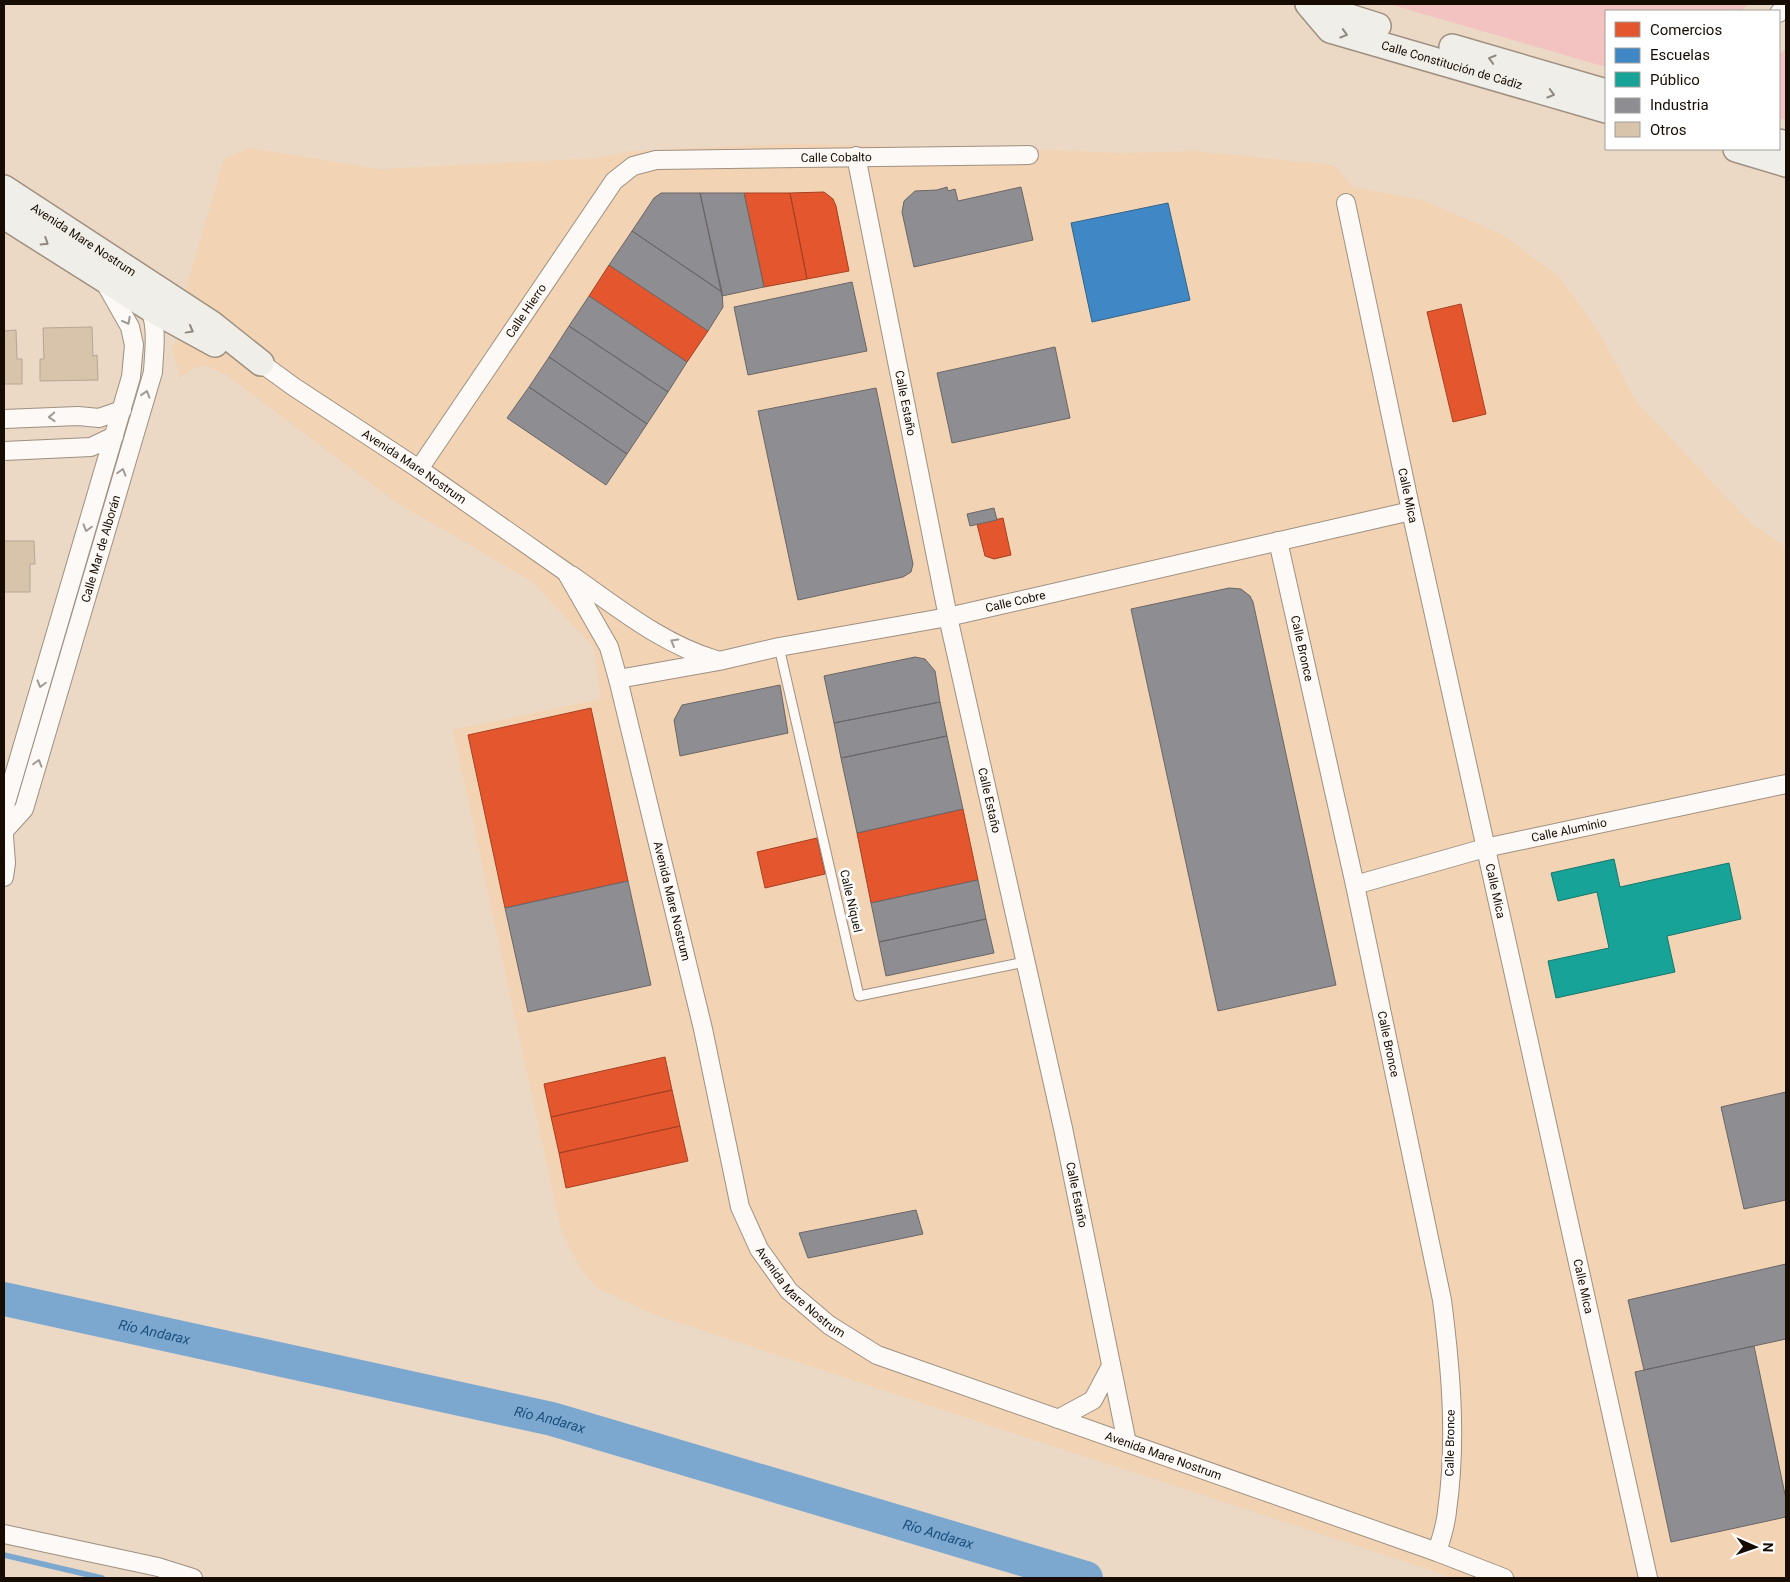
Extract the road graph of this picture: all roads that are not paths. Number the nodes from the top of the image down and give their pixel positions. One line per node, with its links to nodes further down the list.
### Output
1 (1308, 4): 4 (street, Calle Constitución de Cádiz, one-way to 4)
2 (1334, 4): 3 (street, Calle Constitución de Cádiz, one-way to 2)
3 (1605, 92)
4 (1605, 110)
5 (1739, 150): 9 (street)
6 (1029, 155): 7 (street, Calle Cobalto)
7 (856, 156): 8 (street, Calle Cobalto); 28 (street, Calle Estaño)
8 (644, 162): 24 (street, Calle Hierro)
9 (1786, 164)
10 (4, 188): 13 (street, Avenida Mare Nostrum)
11 (1346, 203): 25 (street, Calle Mica)
12 (4, 216): 13 (street, Avenida Mare Nostrum, one-way to 13)
13 (111, 272): 14 (street, Avenida Mare Nostrum); 15 (street, Avenida Mare Nostrum); 16 (street, Calle Mar de Alborán, one-way to 16)
14 (151, 309): 15 (street, Avenida Mare Nostrum, one-way to 15); 20 (street, Calle Mar de Alborán, one-way to 14)
15 (261, 363): 24 (street, Avenida Mare Nostrum)
16 (122, 410): 18 (street); 19 (street, Calle Mar de Alborán)
17 (4, 418): 18 (street, one-way to 17)
18 (100, 418): 19 (street)
19 (114, 436): 20 (street); 21 (street); 23 (street, Calle Mar de Alborán)
20 (132, 441): 34 (street, Calle Mar de Alborán, one-way to 20)
21 (91, 447): 22 (street); 23 (street)
22 (4, 451)
23 (106, 465): 33 (street, Calle Mar de Alborán, one-way to 33)
24 (419, 469): 27 (street, Avenida Mare Nostrum)
25 (1411, 511): 26 (street, Calle Cobre); 36 (street, Calle Mica)
26 (1278, 541): 28 (street, Calle Cobre); 38 (street, Calle Bronce)
27 (566, 572): 30 (street, Avenida Mare Nostrum, one-way to 27); 31 (street, Avenida Mare Nostrum)
28 (948, 617): 29 (street, Calle Cobre); 39 (street, Calle Estaño)
29 (780, 647): 30 (street, Calle Cobre); 39 (lane, Calle Níquel)
30 (719, 661): 31 (street, Calle Cobre)
31 (618, 680): 41 (street, Avenida Mare Nostrum)
32 (1786, 784): 36 (street, Calle Aluminio)
33 (4, 822)
34 (4, 831)
35 (4, 836): 37 (street)
36 (1485, 848): 38 (street, Calle Aluminio); 47 (street, Calle Mica)
37 (4, 877)
38 (1355, 885): 44 (street, Calle Bronce)
39 (1025, 962): 40 (street, Calle Estaño)
40 (1111, 1366): 41 (street); 42 (street, Calle Estaño)
41 (1058, 1419): 42 (street, Avenida Mare Nostrum)
42 (1127, 1443): 44 (street, Avenida Mare Nostrum)
43 (4, 1534): 45 (street)
44 (1437, 1552): 46 (street, Avenida Mare Nostrum)
45 (193, 1578)
46 (1504, 1578)
47 (1648, 1578)

